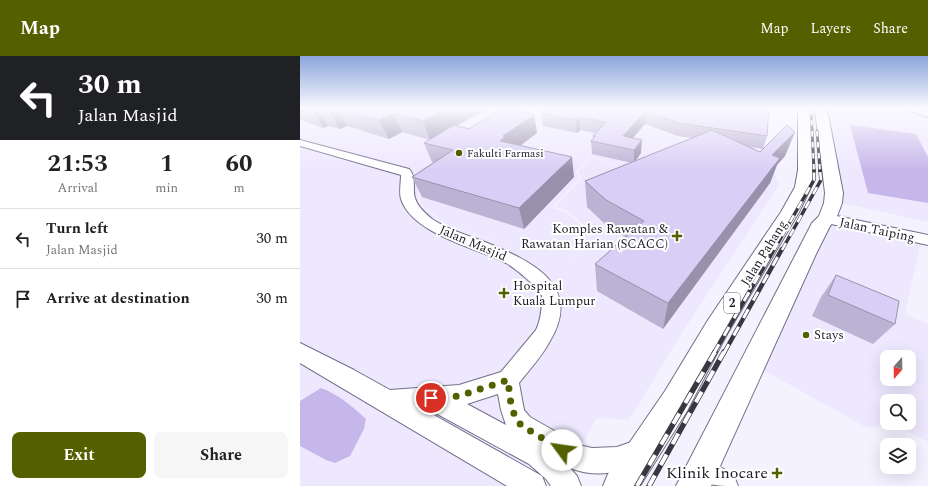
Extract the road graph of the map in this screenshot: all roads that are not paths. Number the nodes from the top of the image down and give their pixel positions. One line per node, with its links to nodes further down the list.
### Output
1 (805, 129): 11 (main road, Jalan Pahang / 2)
2 (825, 129): 4 (main road)
3 (300, 143): 8 (street, Jalan Masjid)
4 (830, 211): 5 (street, Jalan Taiping); 6 (street, Jalan Taiping); 12 (main road)
5 (928, 234)
6 (928, 240)
7 (300, 352): 10 (street)
8 (508, 380): 9 (street); 11 (street)
9 (431, 398): 10 (street); 14 (street)
10 (388, 402): 13 (street)
11 (641, 452): 15 (main road, Jalan Pahang / 2)
12 (697, 478): 16 (street)
13 (532, 486)
14 (567, 486)
15 (620, 486)
16 (724, 486)

